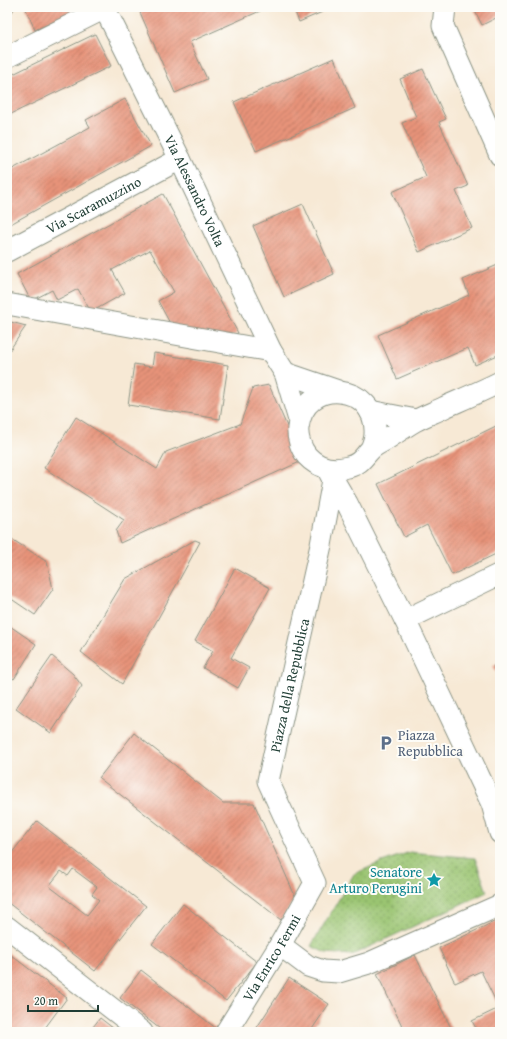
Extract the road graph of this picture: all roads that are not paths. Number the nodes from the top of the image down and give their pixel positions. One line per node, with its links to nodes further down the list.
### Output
1 (105, 7): 3 (street); 5 (street, Via Alessandro Volta)
2 (444, 7): 4 (street)
3 (7, 56)
4 (498, 146)
5 (180, 159): 6 (street, Via Scaramuzzino); 8 (street, Via Alessandro Volta)
6 (7, 251)
7 (7, 304): 8 (street)
8 (271, 351): 9 (street, Via Alessandro Volta)
9 (284, 373): 11 (street); 13 (street, Via Alessandro Volta)
10 (500, 382): 14 (street)
11 (338, 391): 12 (street); 13 (street)
12 (370, 411): 14 (street); 15 (street)
13 (299, 420): 16 (street)
14 (416, 420): 15 (street)
15 (367, 454): 16 (street); 17 (street)
16 (330, 474): 17 (street); 22 (street, Piazza della Repubblica)
17 (347, 503): 19 (street)
18 (500, 574): 19 (street)
19 (405, 620): 20 (street)
20 (496, 808): 21 (street)
21 (500, 833)
22 (316, 883): 25 (street, Via Enrico Fermi)
23 (500, 905): 25 (street)
24 (7, 927): 26 (street)
25 (280, 945): 27 (street, Via Enrico Fermi)
26 (142, 1032)
27 (226, 1032)

